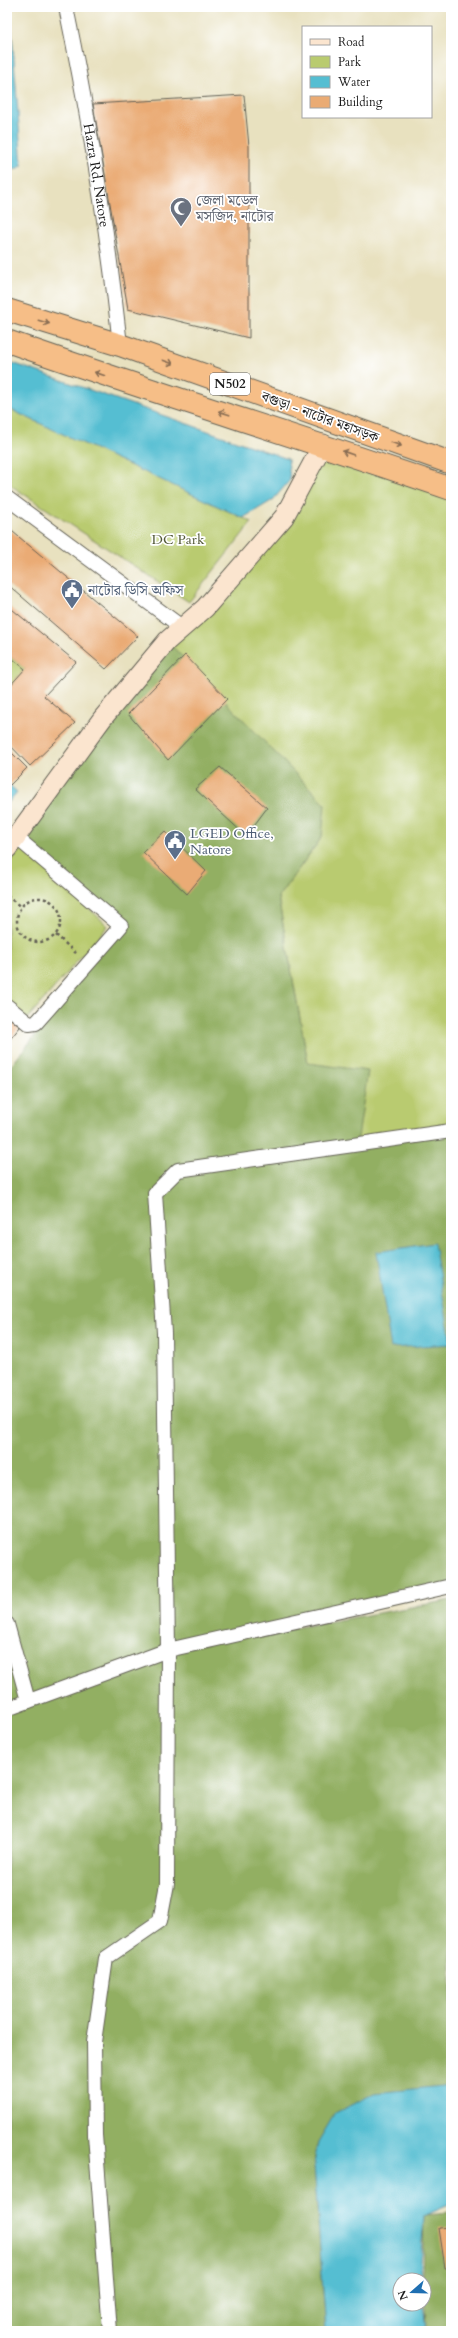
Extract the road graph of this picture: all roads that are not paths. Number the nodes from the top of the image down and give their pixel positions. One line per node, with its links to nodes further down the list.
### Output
1 (66, 7): 4 (street, Hazra Rd, Natore)
2 (7, 310): 4 (highway, বগুড়া - নাটোর মহাসড়ক / N502, one-way to 4)
3 (7, 341): 6 (highway, বগুড়া - নাটোর মহাসড়ক / N502, one-way to 3)
4 (120, 345): 5 (highway, বগুড়া - নাটোর মহাসড়ক / N502, one-way to 5)
5 (341, 424): 6 (highway); 7 (highway, বগুড়া - নাটোর মহাসড়ক / N502, one-way to 7)
6 (323, 444): 8 (highway, বগুড়া - নাটোর মহাসড়ক / N502, one-way to 6); 10 (street)
7 (451, 463)
8 (451, 489)
9 (7, 498): 10 (street)
10 (183, 628): 11 (street)
11 (11, 843): 12 (street)
12 (7, 1006)
13 (451, 1131): 16 (street)
14 (451, 1586): 16 (street)
15 (7, 1624): 17 (street)
16 (168, 1650): 17 (street); 19 (street)
17 (28, 1701): 18 (street)
18 (7, 1709)
19 (110, 2331)

